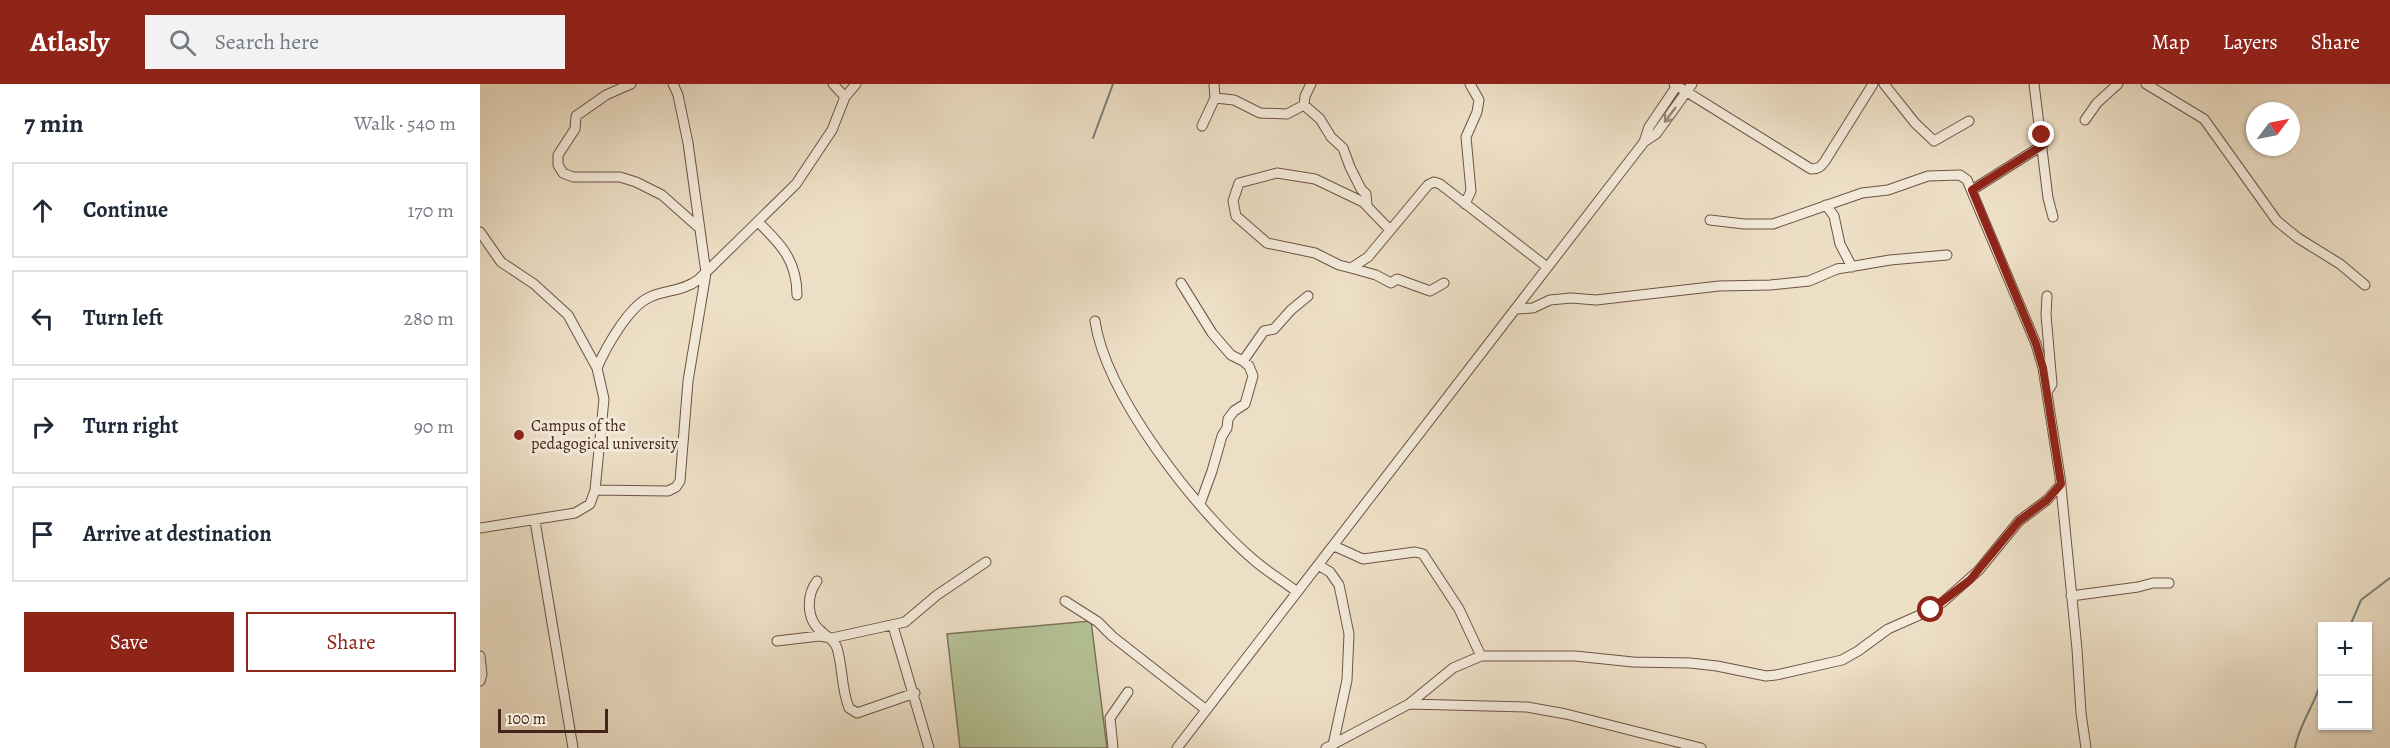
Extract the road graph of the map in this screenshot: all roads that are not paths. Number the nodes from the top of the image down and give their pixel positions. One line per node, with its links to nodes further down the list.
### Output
1 (630, 84): 30 (street)
2 (673, 84): 30 (street)
3 (832, 84): 15 (street)
4 (856, 84): 15 (street)
5 (1214, 84): 16 (street)
6 (1311, 84): 17 (street)
7 (1470, 84): 24 (street)
8 (1873, 84): 14 (street)
9 (1884, 84): 19 (street)
10 (2034, 84): 22 (street)
11 (2118, 84): 18 (street)
12 (2146, 84): 40 (street)
13 (1676, 85): 14 (street); 21 (street)
14 (1689, 88): 21 (street, one-way to 21)
15 (845, 97): 29 (street)
16 (1215, 98): 17 (street); 20 (street)
17 (1304, 105): 25 (street)
18 (2085, 120)
19 (1969, 122)
20 (1202, 126)
21 (1644, 142): 34 (street)
22 (2043, 145): 23 (street); 27 (street)
23 (1972, 190): 26 (street); 48 (street)
24 (1465, 204): 31 (street); 34 (street)
25 (1367, 205): 31 (street); 36 (street)
26 (1826, 205): 28 (street); 35 (street)
27 (2053, 217)
28 (1710, 220)
29 (758, 222): 37 (street); 41 (street)
30 (698, 227): 37 (street)
31 (1390, 230): 36 (street)
32 (480, 232): 47 (street)
33 (1947, 255): 35 (street)
34 (1547, 267): 44 (street)
35 (1852, 267): 44 (street)
36 (1351, 268): 39 (street)
37 (706, 273): 47 (street); 50 (street)
38 (1181, 283): 46 (street)
39 (1444, 283)
40 (2365, 285)
41 (797, 295)
42 (1308, 296): 46 (street)
43 (2048, 296): 48 (street)
44 (1515, 309): 54 (street)
45 (1095, 321): 51 (street)
46 (1243, 360): 51 (street)
47 (597, 368): 50 (street)
48 (2047, 392): 49 (street)
49 (2061, 484): 60 (street); 66 (street)
50 (595, 490): 52 (street)
51 (1200, 504): 59 (street)
52 (535, 521): 53 (street); 73 (street)
53 (480, 528)
54 (1334, 546): 56 (street); 66 (street)
55 (987, 562): 62 (street)
56 (1318, 565): 59 (street); 72 (street)
57 (817, 581): 63 (street)
58 (2169, 583): 60 (street)
59 (1296, 591): 71 (street)
60 (2071, 596): 78 (street)
61 (1065, 601): 71 (street)
62 (893, 626): 63 (street); 69 (street)
63 (832, 638): 64 (street); 69 (street)
64 (777, 641)
65 (480, 656): 67 (street)
66 (1481, 656): 70 (street)
67 (480, 681)
68 (1128, 692): 75 (street)
69 (915, 693): 74 (street)
70 (1409, 704): 72 (street); 77 (street)
71 (1205, 709): 76 (street)
72 (1330, 747)
73 (573, 748)
74 (929, 748)
75 (1113, 748)
76 (1177, 748)
77 (1701, 748)
78 (2086, 748)

